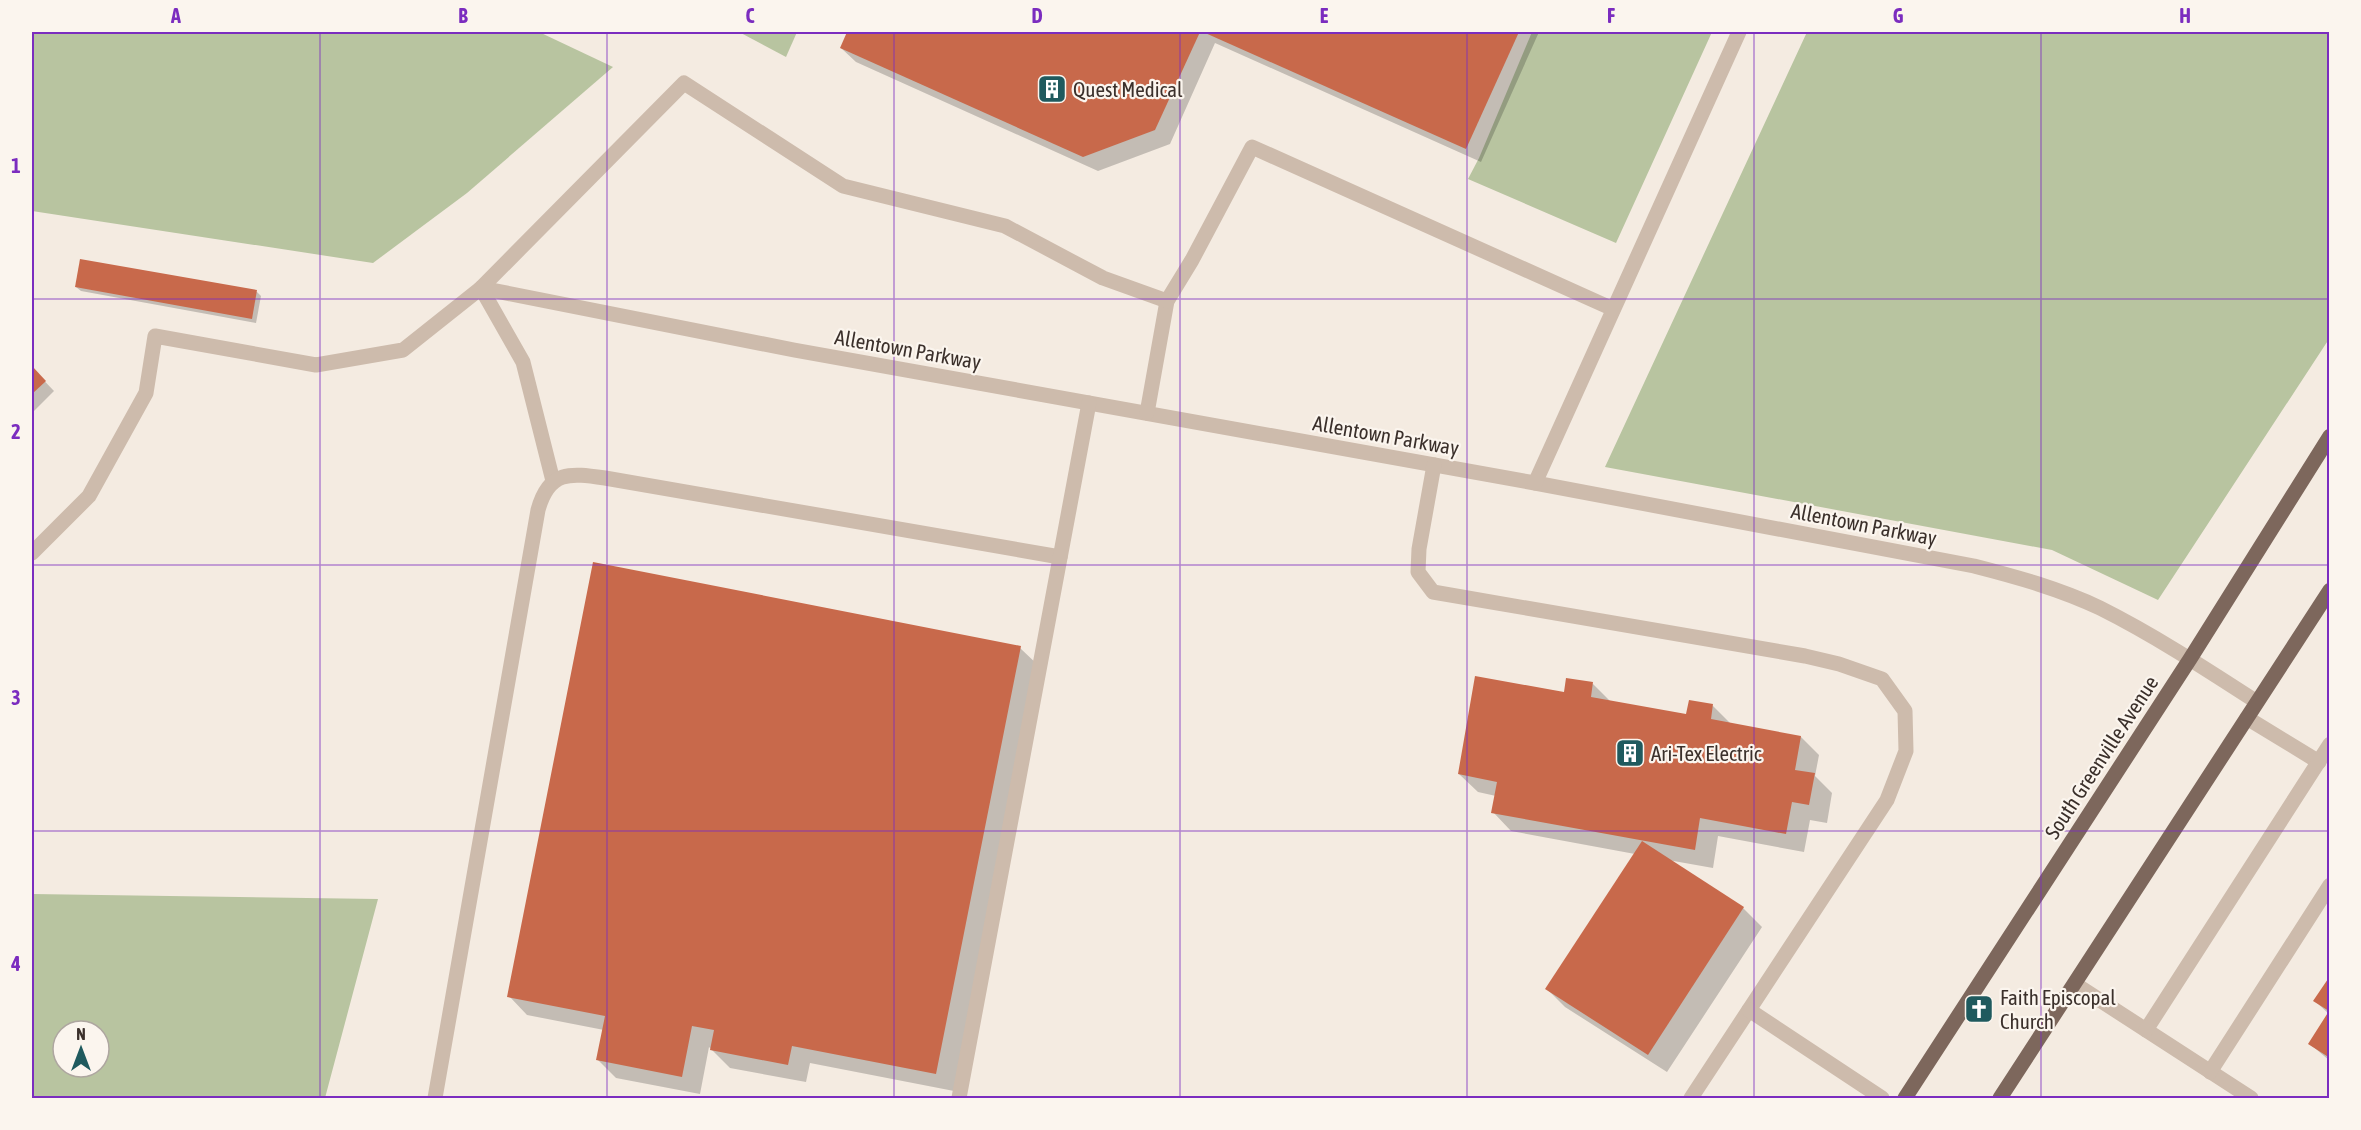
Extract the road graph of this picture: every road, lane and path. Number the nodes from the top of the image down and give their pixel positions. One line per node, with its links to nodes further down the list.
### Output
1 (1739, 32): 4 (street)
2 (481, 288): 3 (street); 5 (street, Allentown Parkway); 9 (street); 11 (street)
3 (1167, 301): 4 (street); 6 (street)
4 (1613, 309): 10 (street)
5 (1089, 403): 6 (street, Allentown Parkway); 12 (street)
6 (1147, 413): 8 (street, Allentown Parkway)
7 (2330, 436): 14 (main road, South Greenville Avenue)
8 (1434, 465): 10 (street, Allentown Parkway); 21 (street)
9 (553, 481): 12 (street); 24 (street)
10 (1535, 483): 14 (street, Allentown Parkway)
11 (32, 553)
12 (1060, 557): 25 (street)
13 (2330, 590): 15 (main road)
14 (2190, 659): 15 (street, Allentown Parkway); 28 (main road, South Greenville Avenue)
15 (2257, 702): 16 (main road)
16 (2247, 718): 18 (street); 20 (main road)
17 (2330, 744): 18 (street)
18 (2319, 762): 22 (street)
19 (2330, 885): 23 (street)
20 (2075, 984): 22 (street); 29 (main road)
21 (1749, 1010): 26 (street); 27 (street)
22 (2146, 1030): 23 (street)
23 (2210, 1071): 30 (street)
24 (435, 1098)
25 (959, 1098)
26 (1691, 1098)
27 (1882, 1098)
28 (1905, 1098)
29 (2000, 1098)
30 (2251, 1098)

